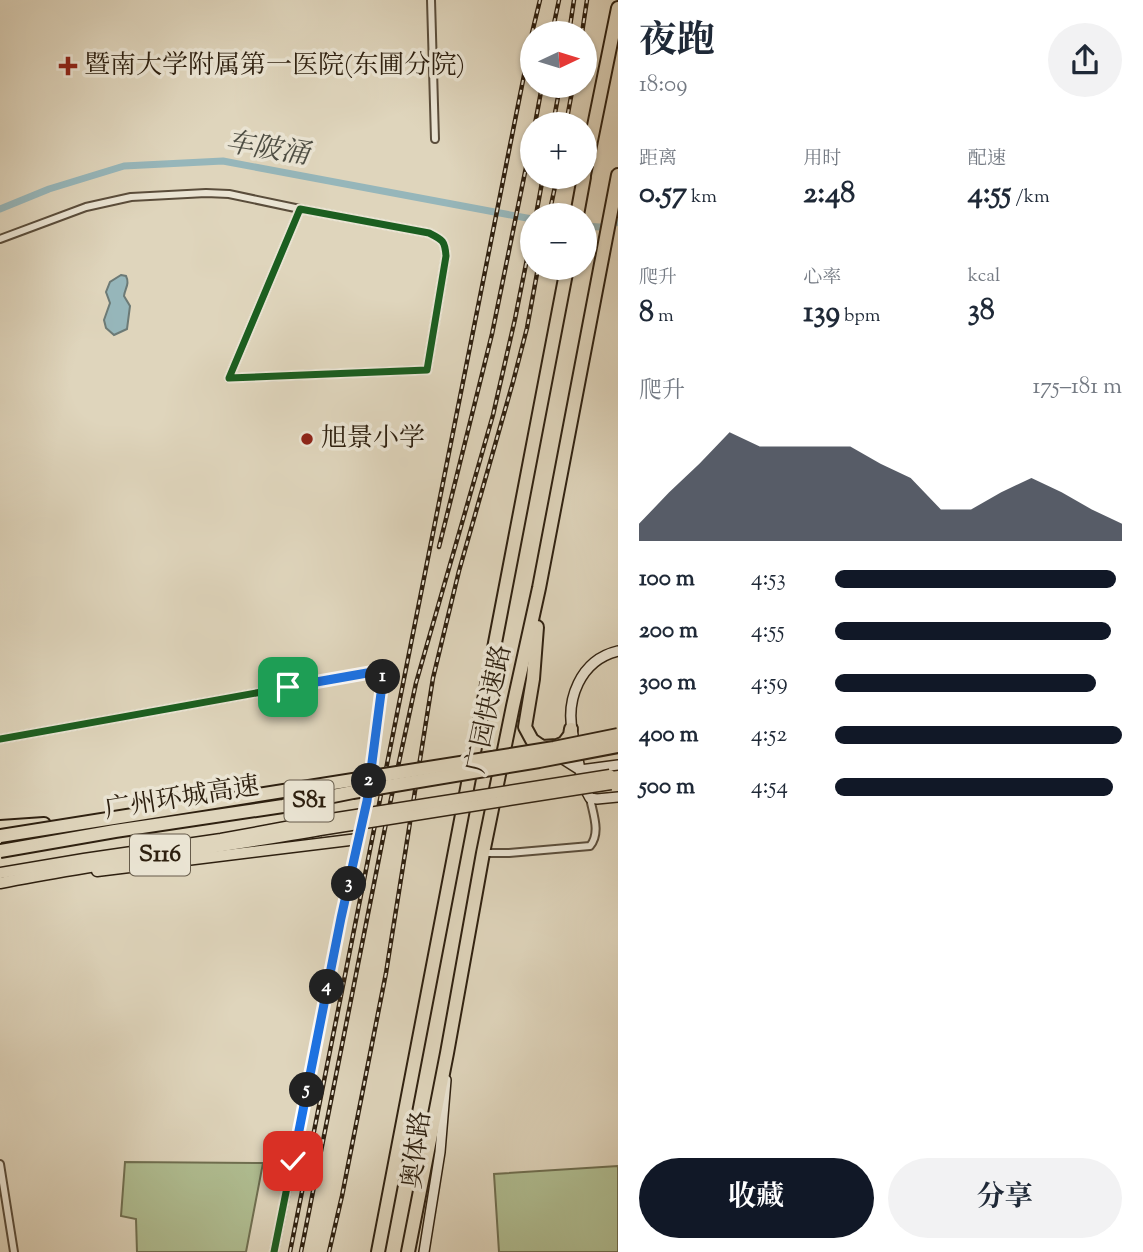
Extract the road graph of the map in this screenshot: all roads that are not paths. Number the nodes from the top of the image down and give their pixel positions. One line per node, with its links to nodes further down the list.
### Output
1 (431, 0): 6 (street)
2 (617, 0): 4 (highway)
3 (618, 8): 4 (highway)
4 (610, 45): 5 (highway)
5 (597, 112)
6 (435, 139)
7 (617, 180): 11 (highway, 广园快速路)
8 (300, 209): 8 (street); 9 (street)
9 (0, 239)
10 (565, 280): 36 (highway, 广园快速路)
11 (540, 588): 16 (highway); 28 (highway, 广园快速路)
12 (618, 651): 13 (street)
13 (571, 729): 16 (highway); 18 (street)
14 (0, 739): 26 (street)
15 (617, 741): 16 (highway, 广州环城高速 / S81, bridge); 27 (highway, 广州环城高速 / S81, bridge)
16 (550, 748): 18 (street); 22 (highway, 广州环城高速 / S81, bridge)
17 (618, 765): 18 (street)
18 (580, 770): 21 (street)
19 (614, 779): 23 (main road, S116, bridge)
20 (618, 797): 21 (street)
21 (590, 799): 28 (street)
22 (76, 823): 24 (highway, bridge); 25 (highway, 广州环城高速 / S81, bridge)
23 (319, 826): 29 (main road, S116); 30 (main road, S116)
24 (0, 827)
25 (0, 836)
26 (358, 839): 29 (main road); 35 (street)
27 (0, 851)
28 (483, 853): 32 (highway, 广园快速路)
29 (69, 870): 31 (main road, S116)
30 (0, 873)
31 (0, 883)
32 (447, 1053): 37 (highway, 广园快速路); 38 (street, 奥体路)
33 (0, 1164): 34 (street)
34 (14, 1252)
35 (274, 1252)
36 (378, 1252)
37 (408, 1252)
38 (424, 1252)

